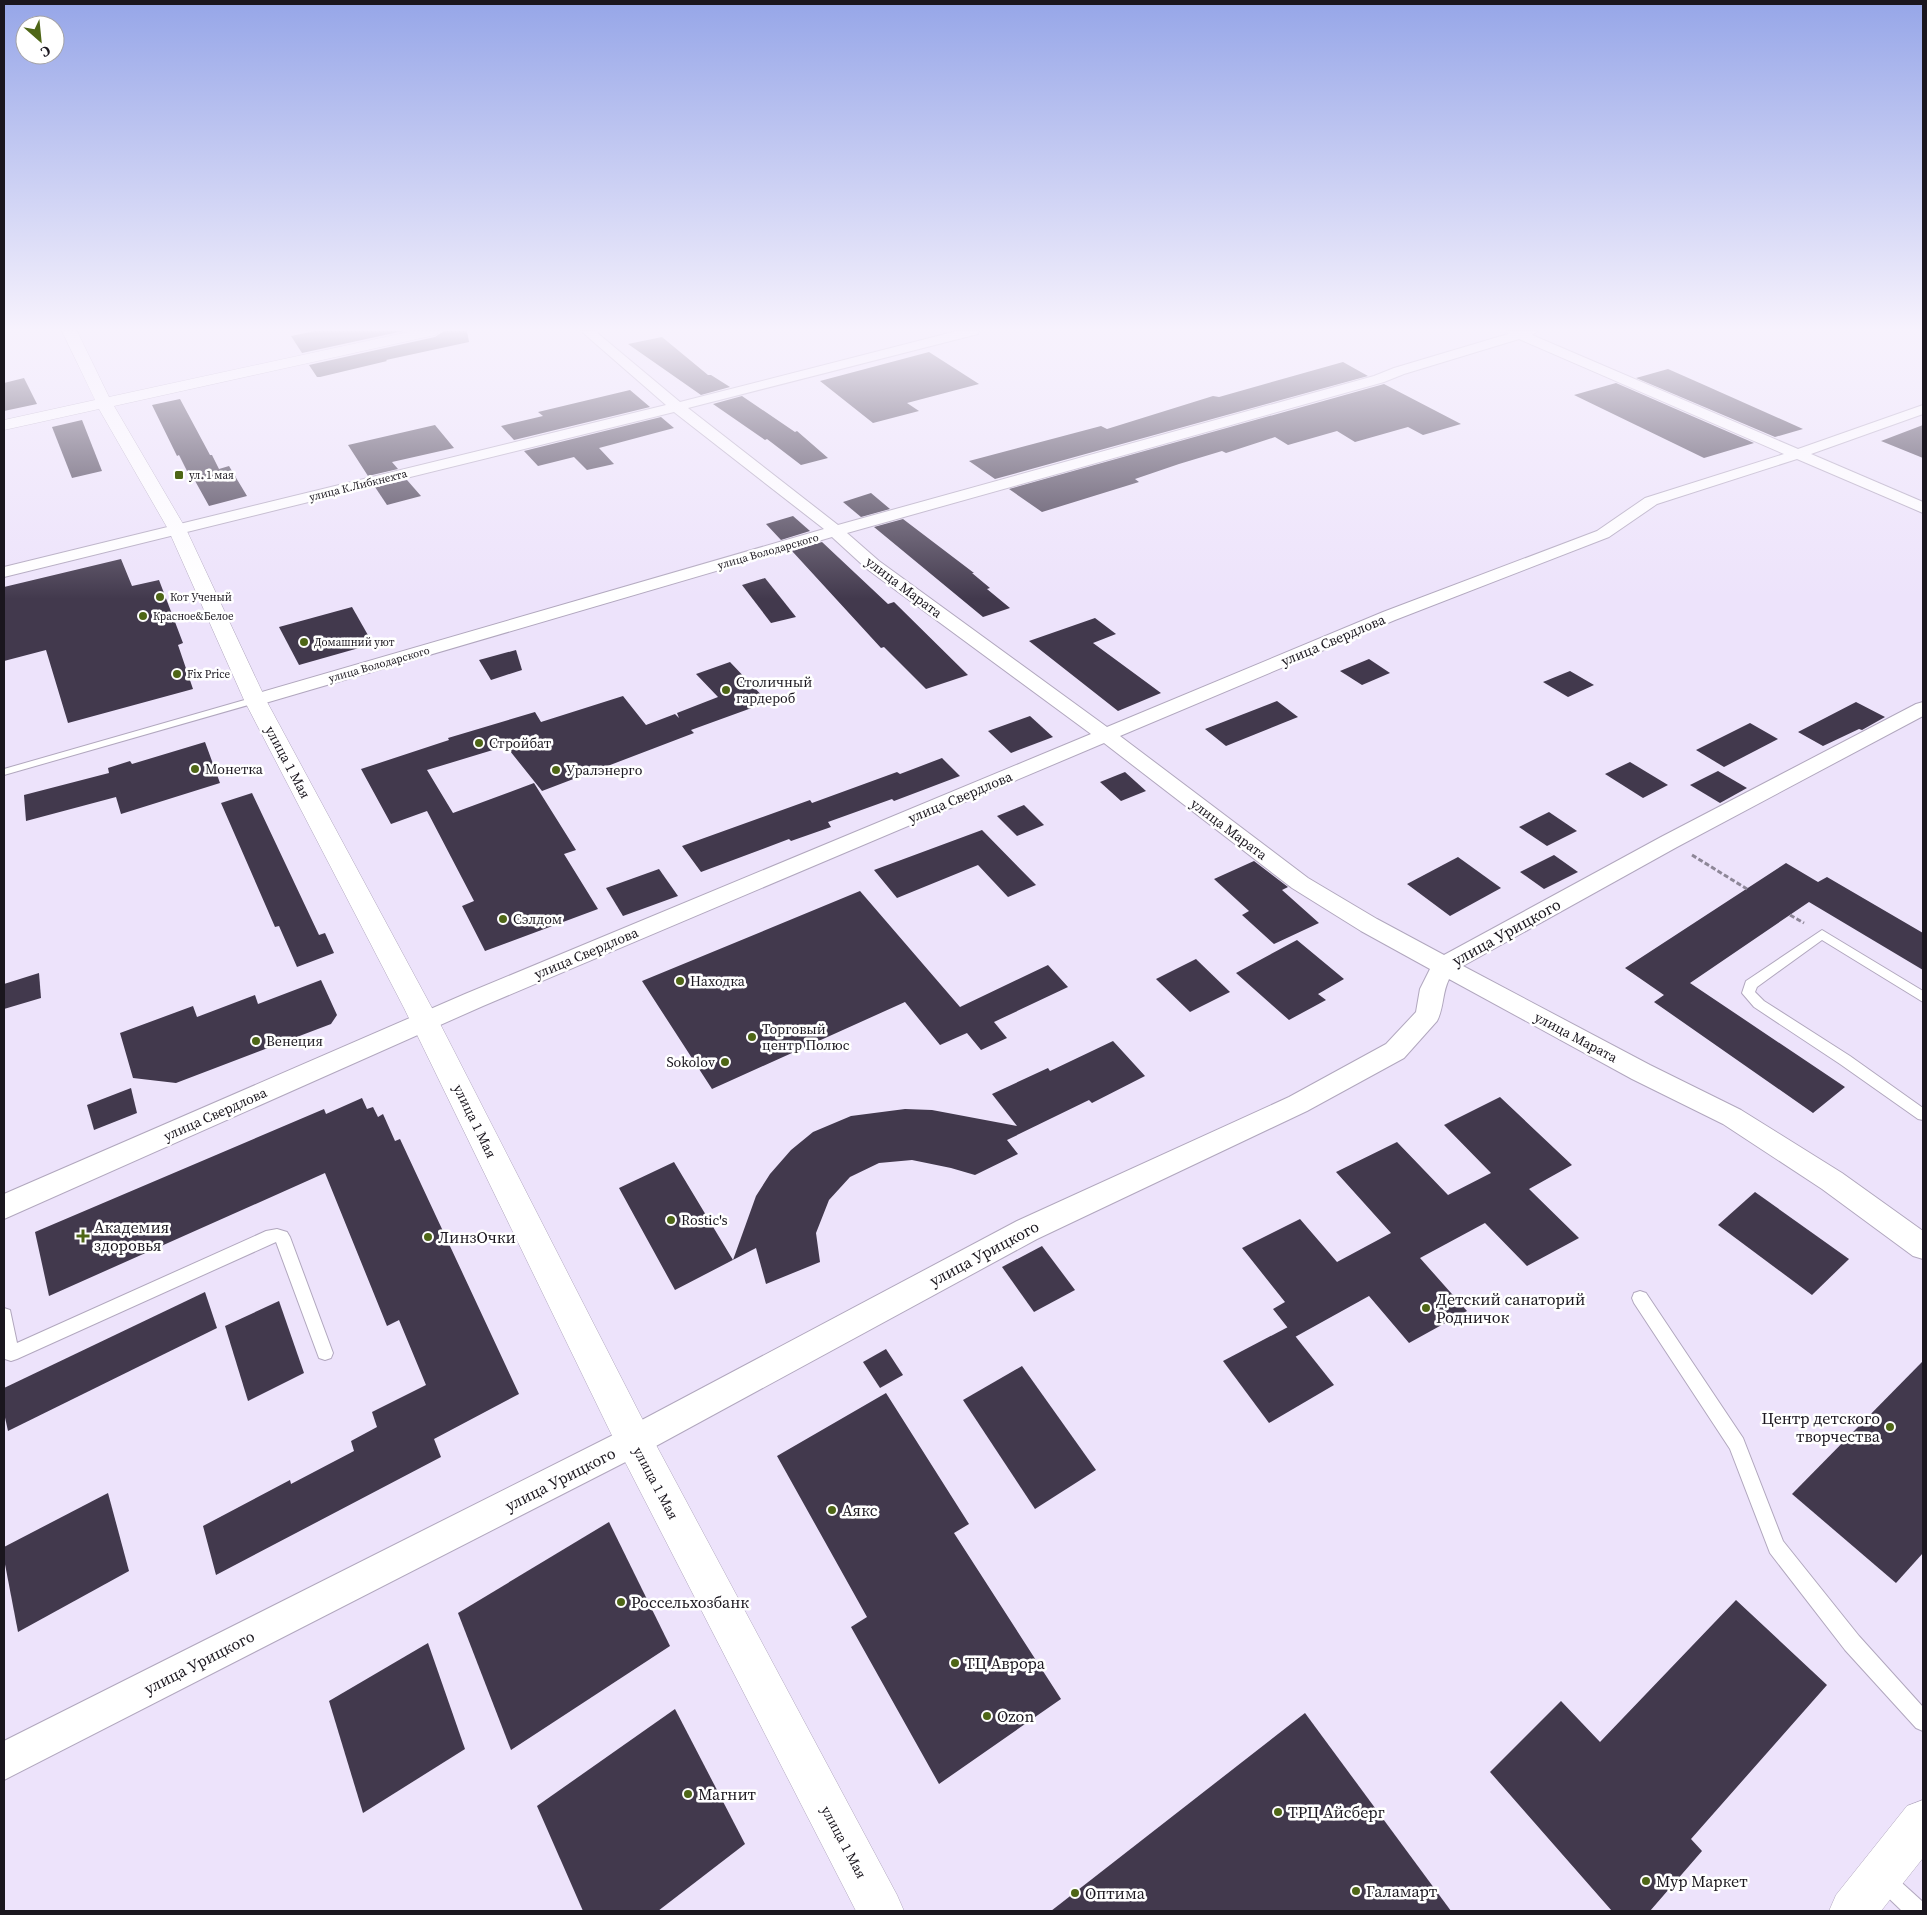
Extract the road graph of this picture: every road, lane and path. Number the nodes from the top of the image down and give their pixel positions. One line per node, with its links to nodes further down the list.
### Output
1 (21, 420): 8 (main road)
2 (114, 420): 11 (main road, улица 1 Мая)
3 (623, 420): 11 (street, улица К.Либкнехта)
4 (694, 420): 12 (street, улица Марата)
5 (1234, 420): 12 (street, улица Володарского)
6 (1722, 420): 9 (street)
7 (1891, 420): 9 (street, улица Свердлова)
8 (4, 424)
9 (1798, 454): 10 (street); 16 (street, улица Свердлова)
10 (1923, 508)
11 (177, 530): 13 (street, улица К.Либкнехта); 14 (main road, улица 1 Мая)
12 (835, 531): 14 (street, улица Володарского); 16 (street, улица Марата)
13 (4, 572)
14 (255, 700): 17 (lane, улица Володарского); 22 (main road, улица 1 Мая)
15 (1923, 708): 18 (street, улица Урицкого)
16 (1108, 736): 20 (street, улица Марата); 22 (street, улица Свердлова)
17 (4, 772)
18 (1670, 842): 19 (path); 20 (street, улица Урицкого)
19 (1747, 889)
20 (1444, 966): 25 (street, улица Марата); 30 (street, улица Урицкого)
21 (1923, 997): 23 (lane)
22 (425, 1022): 24 (street, улица Свердлова); 30 (main road, улица 1 Мая)
23 (1923, 1115)
24 (4, 1207)
25 (1923, 1247)
26 (1640, 1298): 31 (lane)
27 (4, 1315): 29 (lane)
28 (325, 1352): 29 (lane)
29 (7, 1356)
30 (634, 1441): 32 (street, улица Урицкого); 35 (main road, улица 1 Мая)
31 (1923, 1721)
32 (4, 1761)
33 (1923, 1822): 34 (main road)
34 (1880, 1876): 36 (main road); 37 (lane)
35 (881, 1911)
36 (1852, 1911)
37 (1917, 1911)

